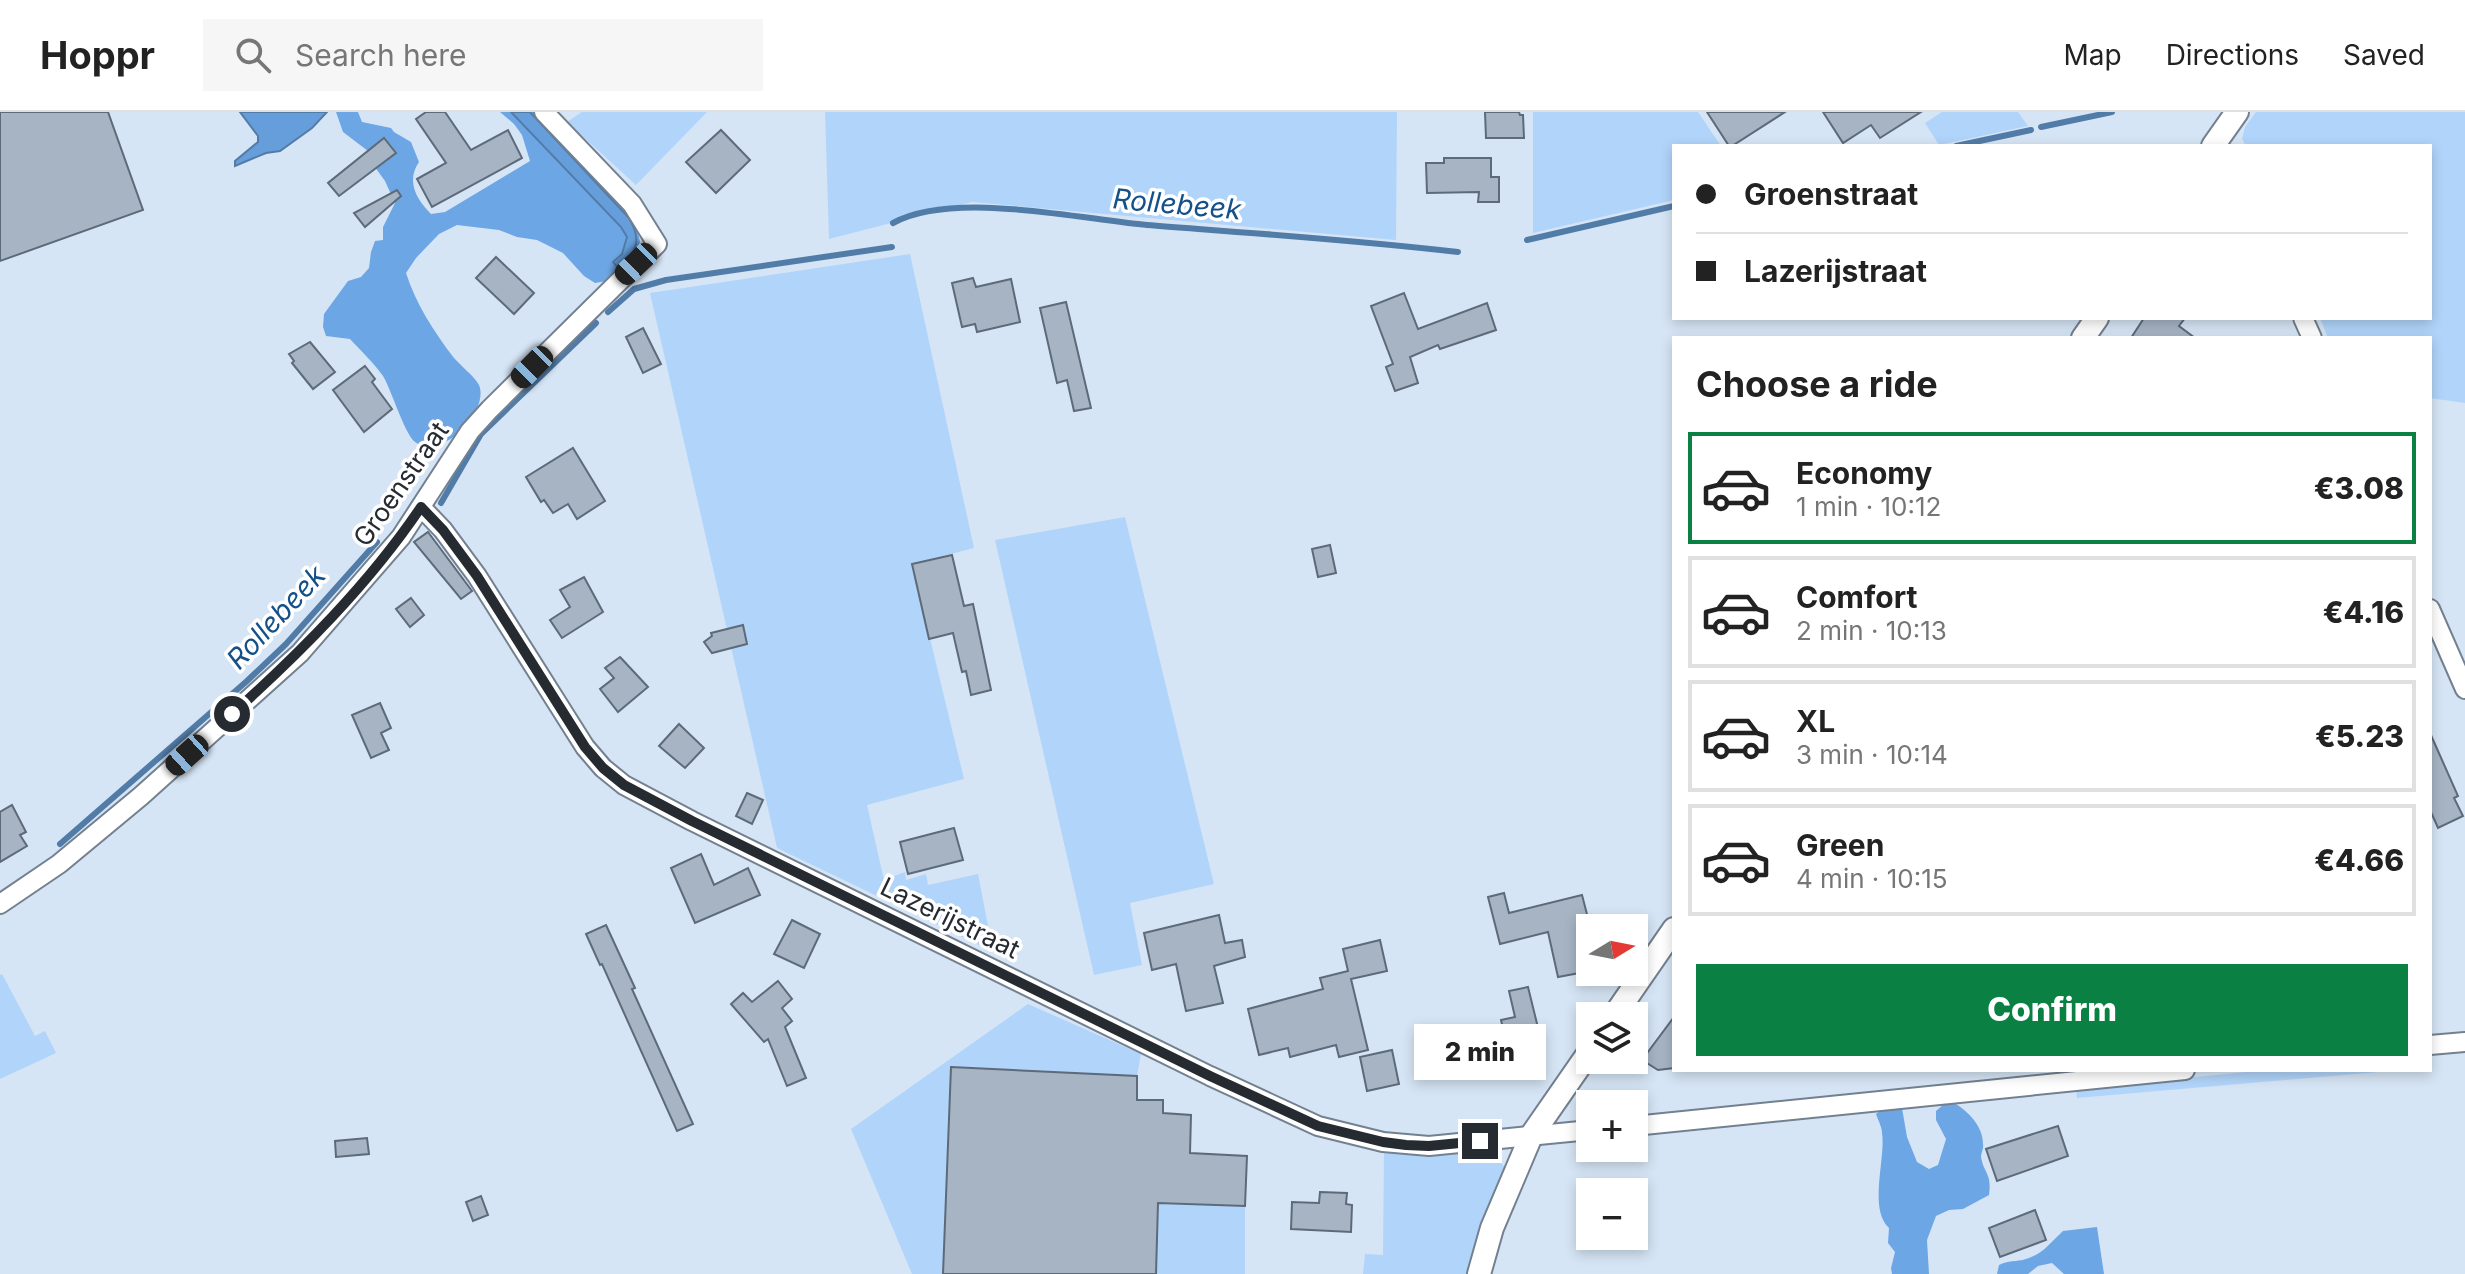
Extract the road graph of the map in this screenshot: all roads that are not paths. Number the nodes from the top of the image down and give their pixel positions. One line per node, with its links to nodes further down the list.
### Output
1 (548, 113): 2 (street, Groenstraat)
2 (421, 507): 5 (street, Groenstraat); 14 (street, Lazerijstraat)
3 (2432, 614): 4 (street)
4 (2465, 689)
5 (0, 904)
6 (1672, 932): 7 (street)
7 (1624, 1002)
8 (2465, 1042): 9 (street)
9 (2432, 1045)
10 (1576, 1071): 14 (street)
11 (2165, 1072): 12 (street)
12 (1648, 1125)
13 (1576, 1131): 14 (street, Lazerijstraat)
14 (1531, 1136): 15 (street)
15 (1479, 1274)

